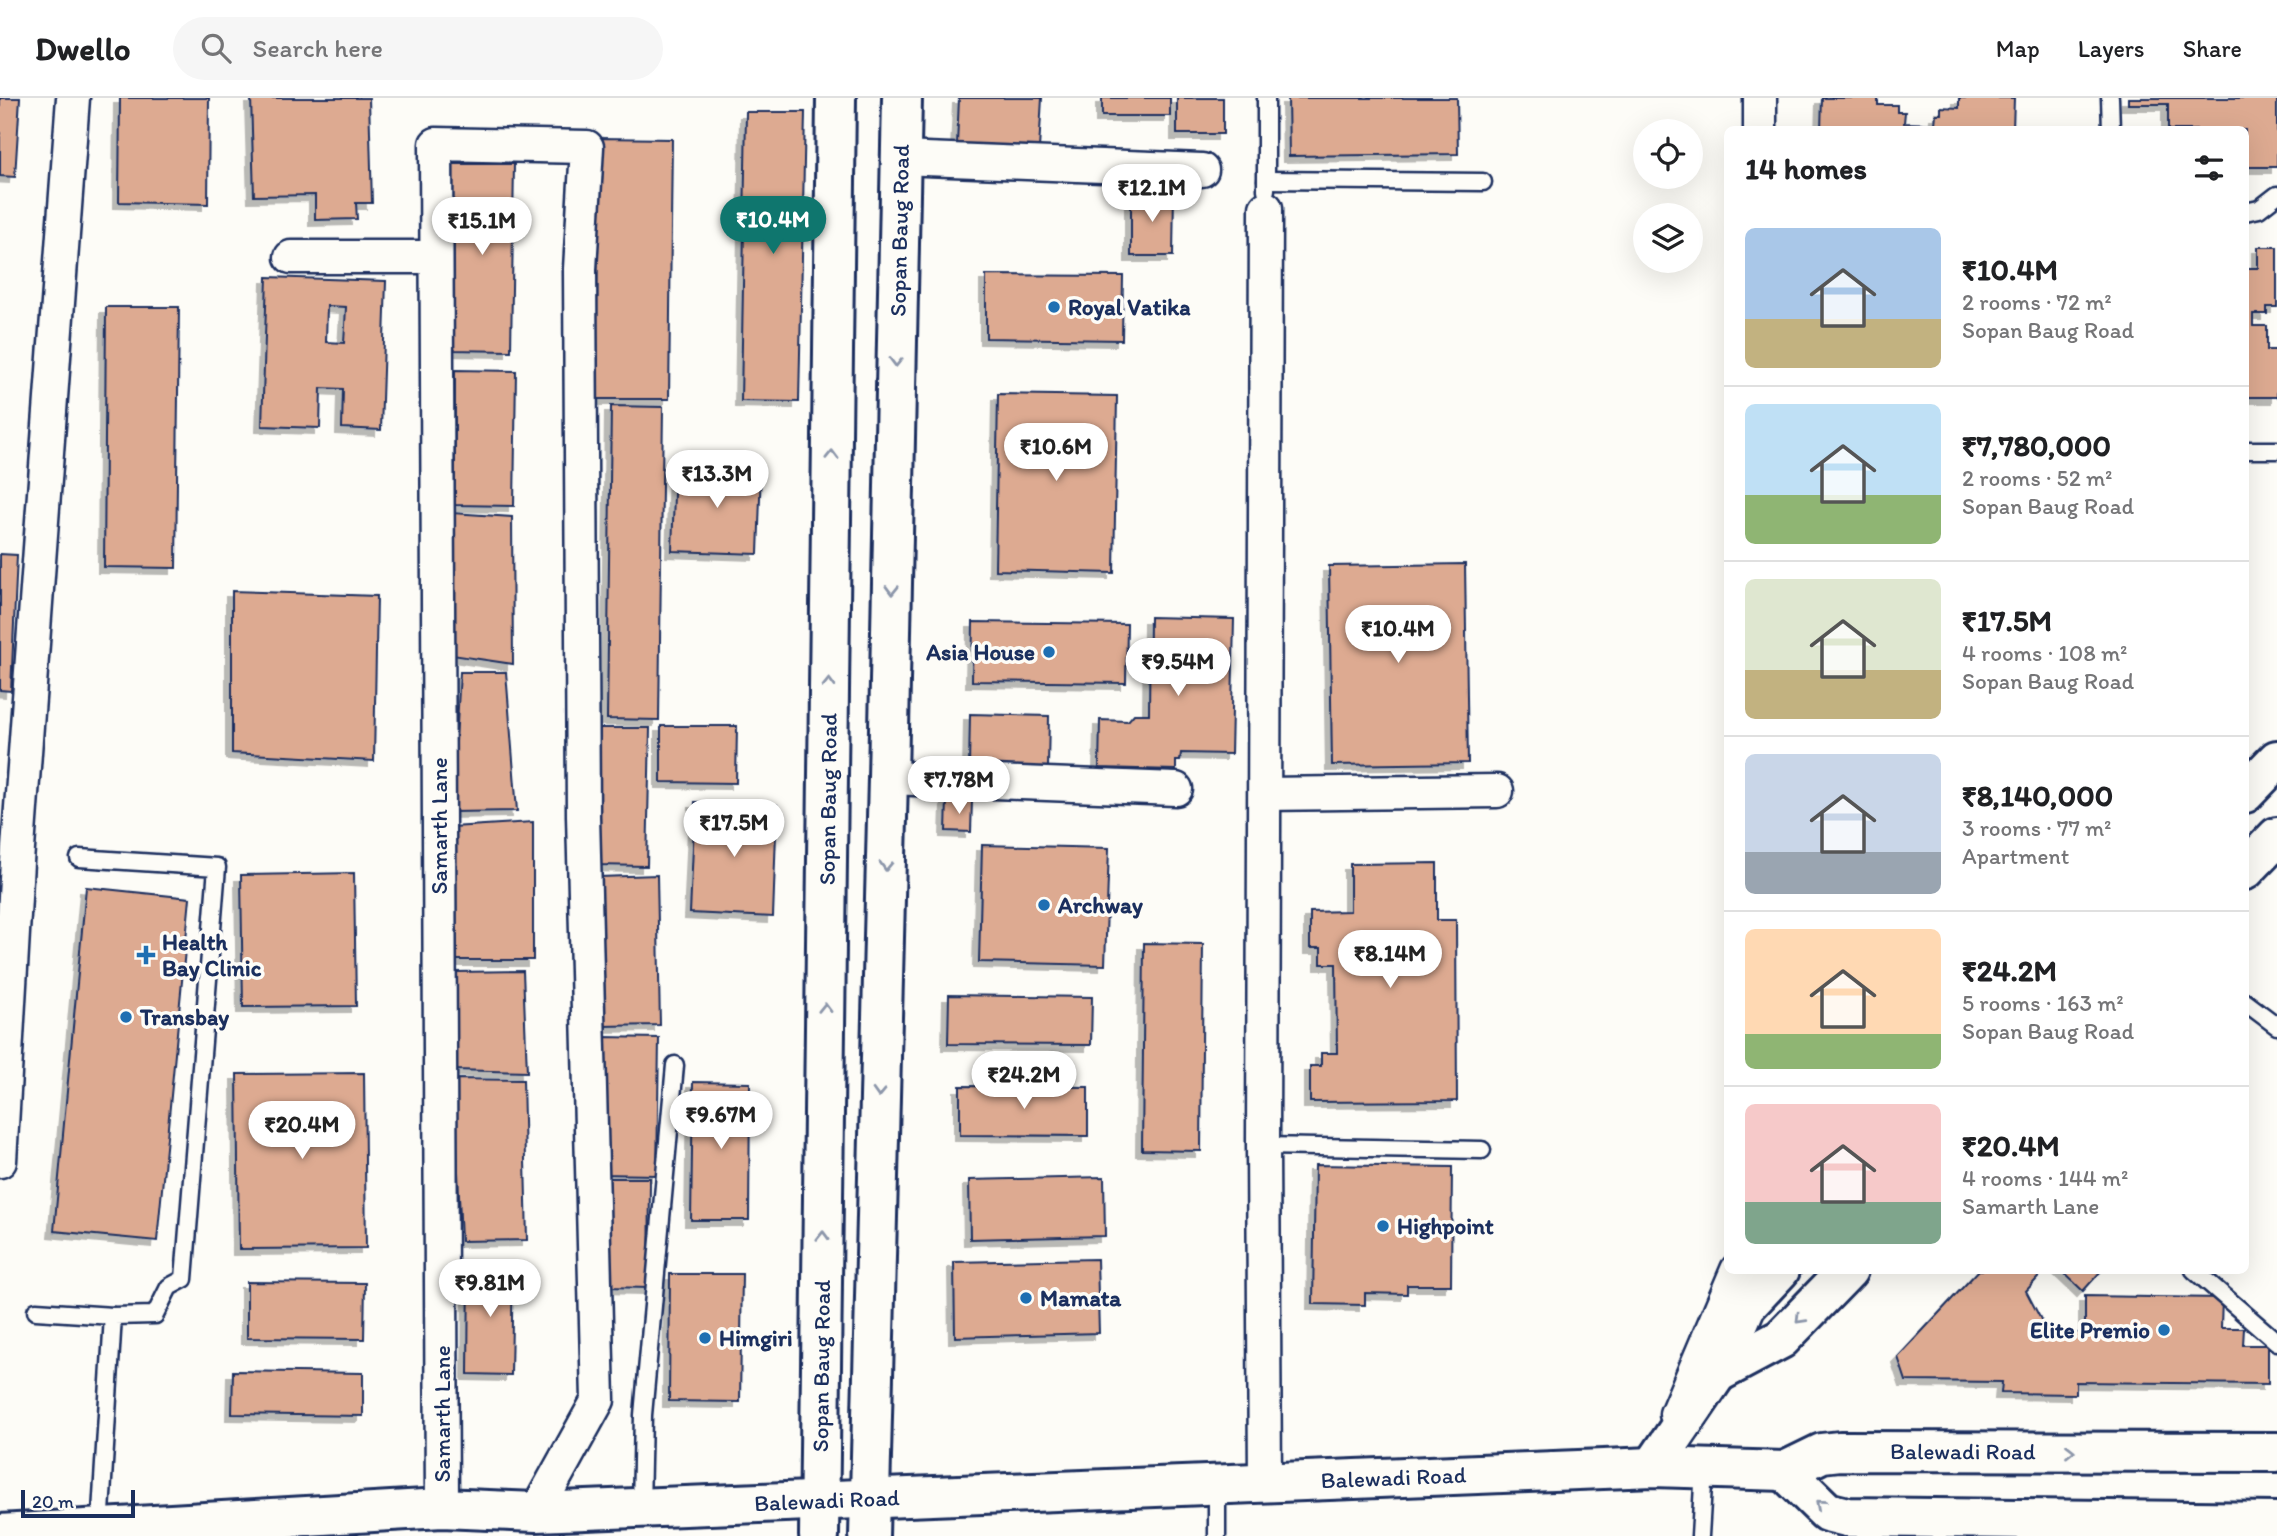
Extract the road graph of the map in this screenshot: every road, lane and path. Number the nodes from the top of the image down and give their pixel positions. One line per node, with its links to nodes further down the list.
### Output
1 (73, 98): 33 (street)
2 (836, 98): 52 (street, Sopan Baug Road, one-way to 2)
3 (902, 98): 9 (street, Sopan Baug Road)
4 (1266, 98): 12 (lane)
5 (1760, 98): 7 (street)
6 (2110, 98): 8 (lane)
7 (1760, 126)
8 (2111, 126)
9 (900, 158): 10 (street); 20 (street, Sopan Baug Road, one-way to 20)
10 (1202, 170)
11 (1483, 182): 12 (lane)
12 (1266, 194): 24 (street)
13 (2277, 195): 14 (lane)
14 (2249, 211)
15 (291, 257): 16 (street)
16 (436, 257): 49 (street, Samarth Lane); 51 (street, Samarth Lane)
17 (2249, 450): 18 (lane)
18 (2277, 450)
19 (2277, 760): 22 (street)
20 (888, 778): 21 (street); 48 (street, Sopan Baug Road, one-way to 48)
21 (1176, 789)
22 (2249, 789)
23 (1497, 791): 24 (street)
24 (1265, 794): 31 (street)
25 (2277, 837): 27 (street)
26 (79, 858): 39 (lane)
27 (2249, 866)
28 (2249, 1005): 29 (lane)
29 (2277, 1026)
30 (675, 1065): 50 (lane)
31 (1263, 1146): 32 (lane); 46 (street)
32 (1482, 1150)
33 (0, 1161)
34 (1735, 1274): 43 (street)
35 (1776, 1274): 41 (street)
36 (1844, 1274): 41 (street, one-way to 41)
37 (2199, 1274): 40 (lane)
38 (36, 1311): 39 (lane)
39 (113, 1316): 54 (lane)
40 (2277, 1342)
41 (1717, 1373): 43 (street)
42 (2277, 1452): 45 (street, Balewadi Road, one-way to 42)
43 (1653, 1466): 44 (street, Balewadi Road); 46 (street, Balewadi Road)
44 (1704, 1468): 45 (street, Balewadi Road); 58 (lane)
45 (1785, 1471): 53 (street, one-way to 45)
46 (1265, 1482): 47 (street, Balewadi Road)
47 (1217, 1484): 48 (street, Balewadi Road); 57 (lane)
48 (868, 1498): 52 (street, Balewadi Road); 56 (street, Sopan Baug Road)
49 (442, 1508): 51 (street, Balewadi Road); 54 (street, Balewadi Road)
50 (641, 1508): 51 (street, Balewadi Road); 52 (street, Balewadi Road)
51 (536, 1511)
52 (820, 1518)
53 (2277, 1522)
54 (100, 1529): 55 (street, Balewadi Road)
55 (0, 1534)
56 (869, 1536)
57 (1217, 1536)
58 (1700, 1536)

